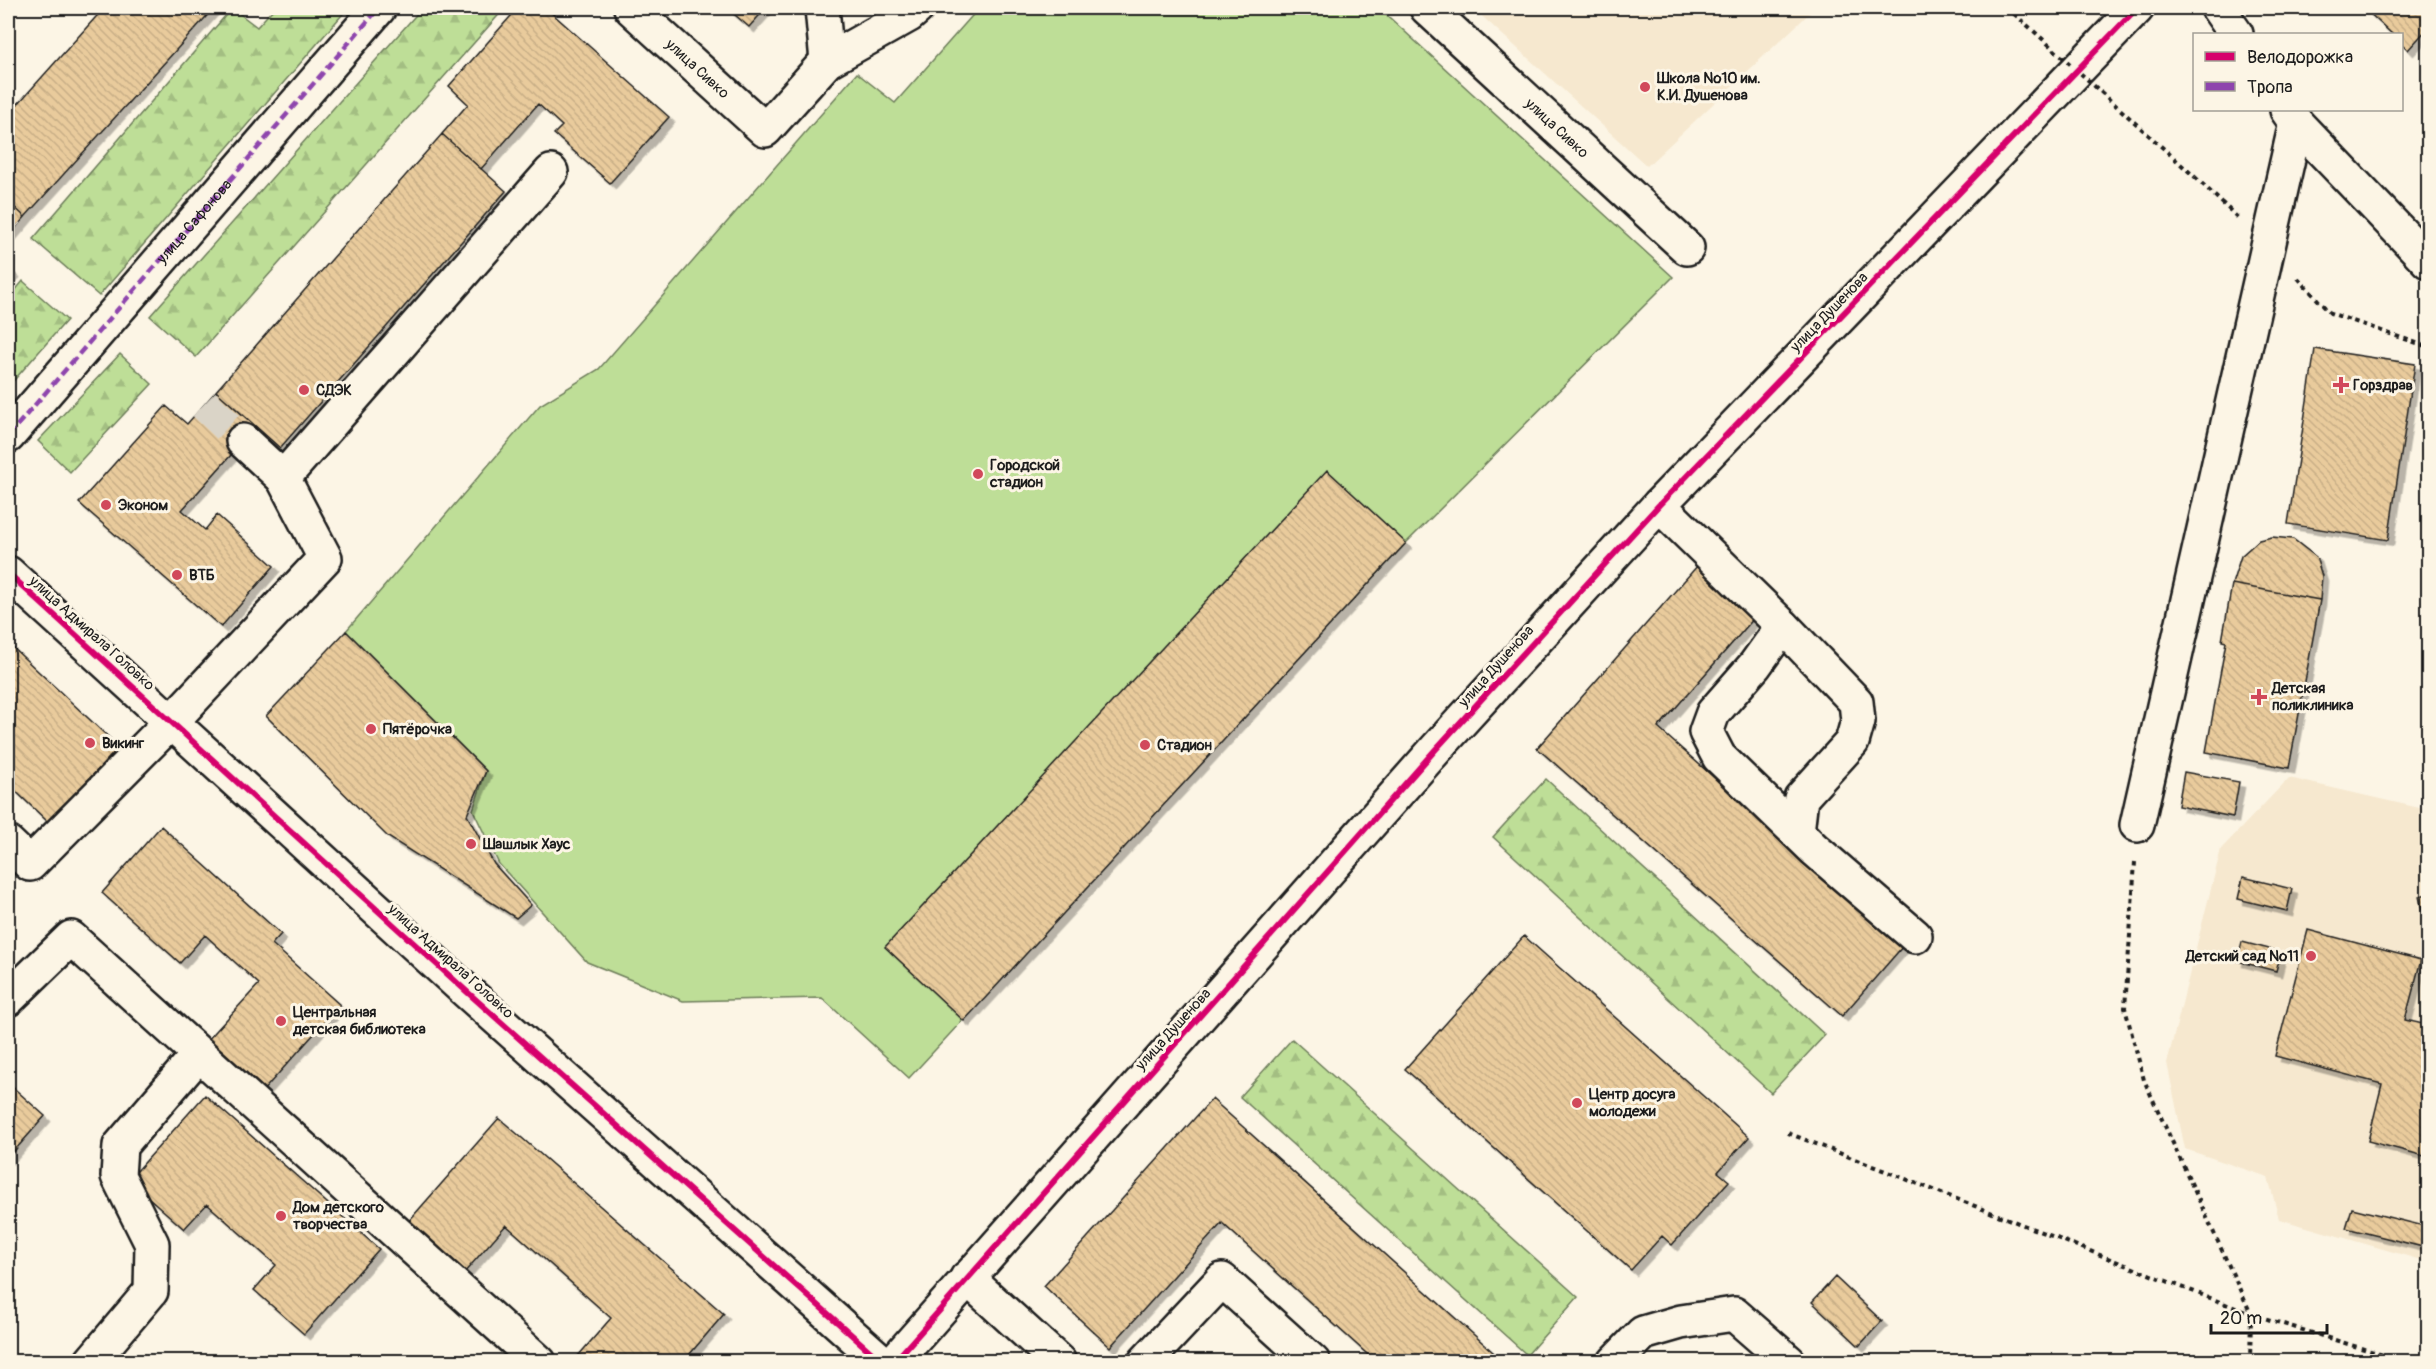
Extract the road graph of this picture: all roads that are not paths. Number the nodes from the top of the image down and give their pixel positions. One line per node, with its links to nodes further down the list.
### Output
1 (379, 8): 14 (street, улица Сафонова)
2 (631, 8): 9 (street, улица Сивко)
3 (822, 8): 9 (street)
4 (916, 8): 9 (street)
5 (1427, 8): 12 (street, улица Сивко)
6 (2137, 8): 17 (street, улица Душенова)
7 (2217, 8): 8 (street)
8 (2235, 33)
9 (826, 61)
10 (2292, 116): 13 (street); 21 (street)
11 (551, 172): 16 (street)
12 (1687, 248)
13 (2428, 261)
14 (8, 436)
15 (243, 441): 16 (street)
16 (283, 478): 20 (street)
17 (1659, 506): 19 (street); 27 (street, улица Душенова)
18 (8, 573): 20 (street, улица Адмирала Головко)
19 (1783, 626): 22 (street); 22 (street)
20 (171, 721): 23 (street); 30 (street, улица Адмирала Головко)
21 (2137, 825)
22 (1797, 832): 24 (street)
23 (8, 843)
24 (1915, 936)
25 (8, 999): 26 (street)
26 (199, 1054): 28 (street); 29 (street)
27 (967, 1278): 31 (street, улица Душенова); 32 (street)
28 (528, 1358)
29 (91, 1362)
30 (882, 1362)
31 (894, 1362)
32 (1059, 1362)
33 (1145, 1362): 34 (street)
34 (1313, 1362)
35 (1616, 1362): 36 (street)
36 (1789, 1362)

